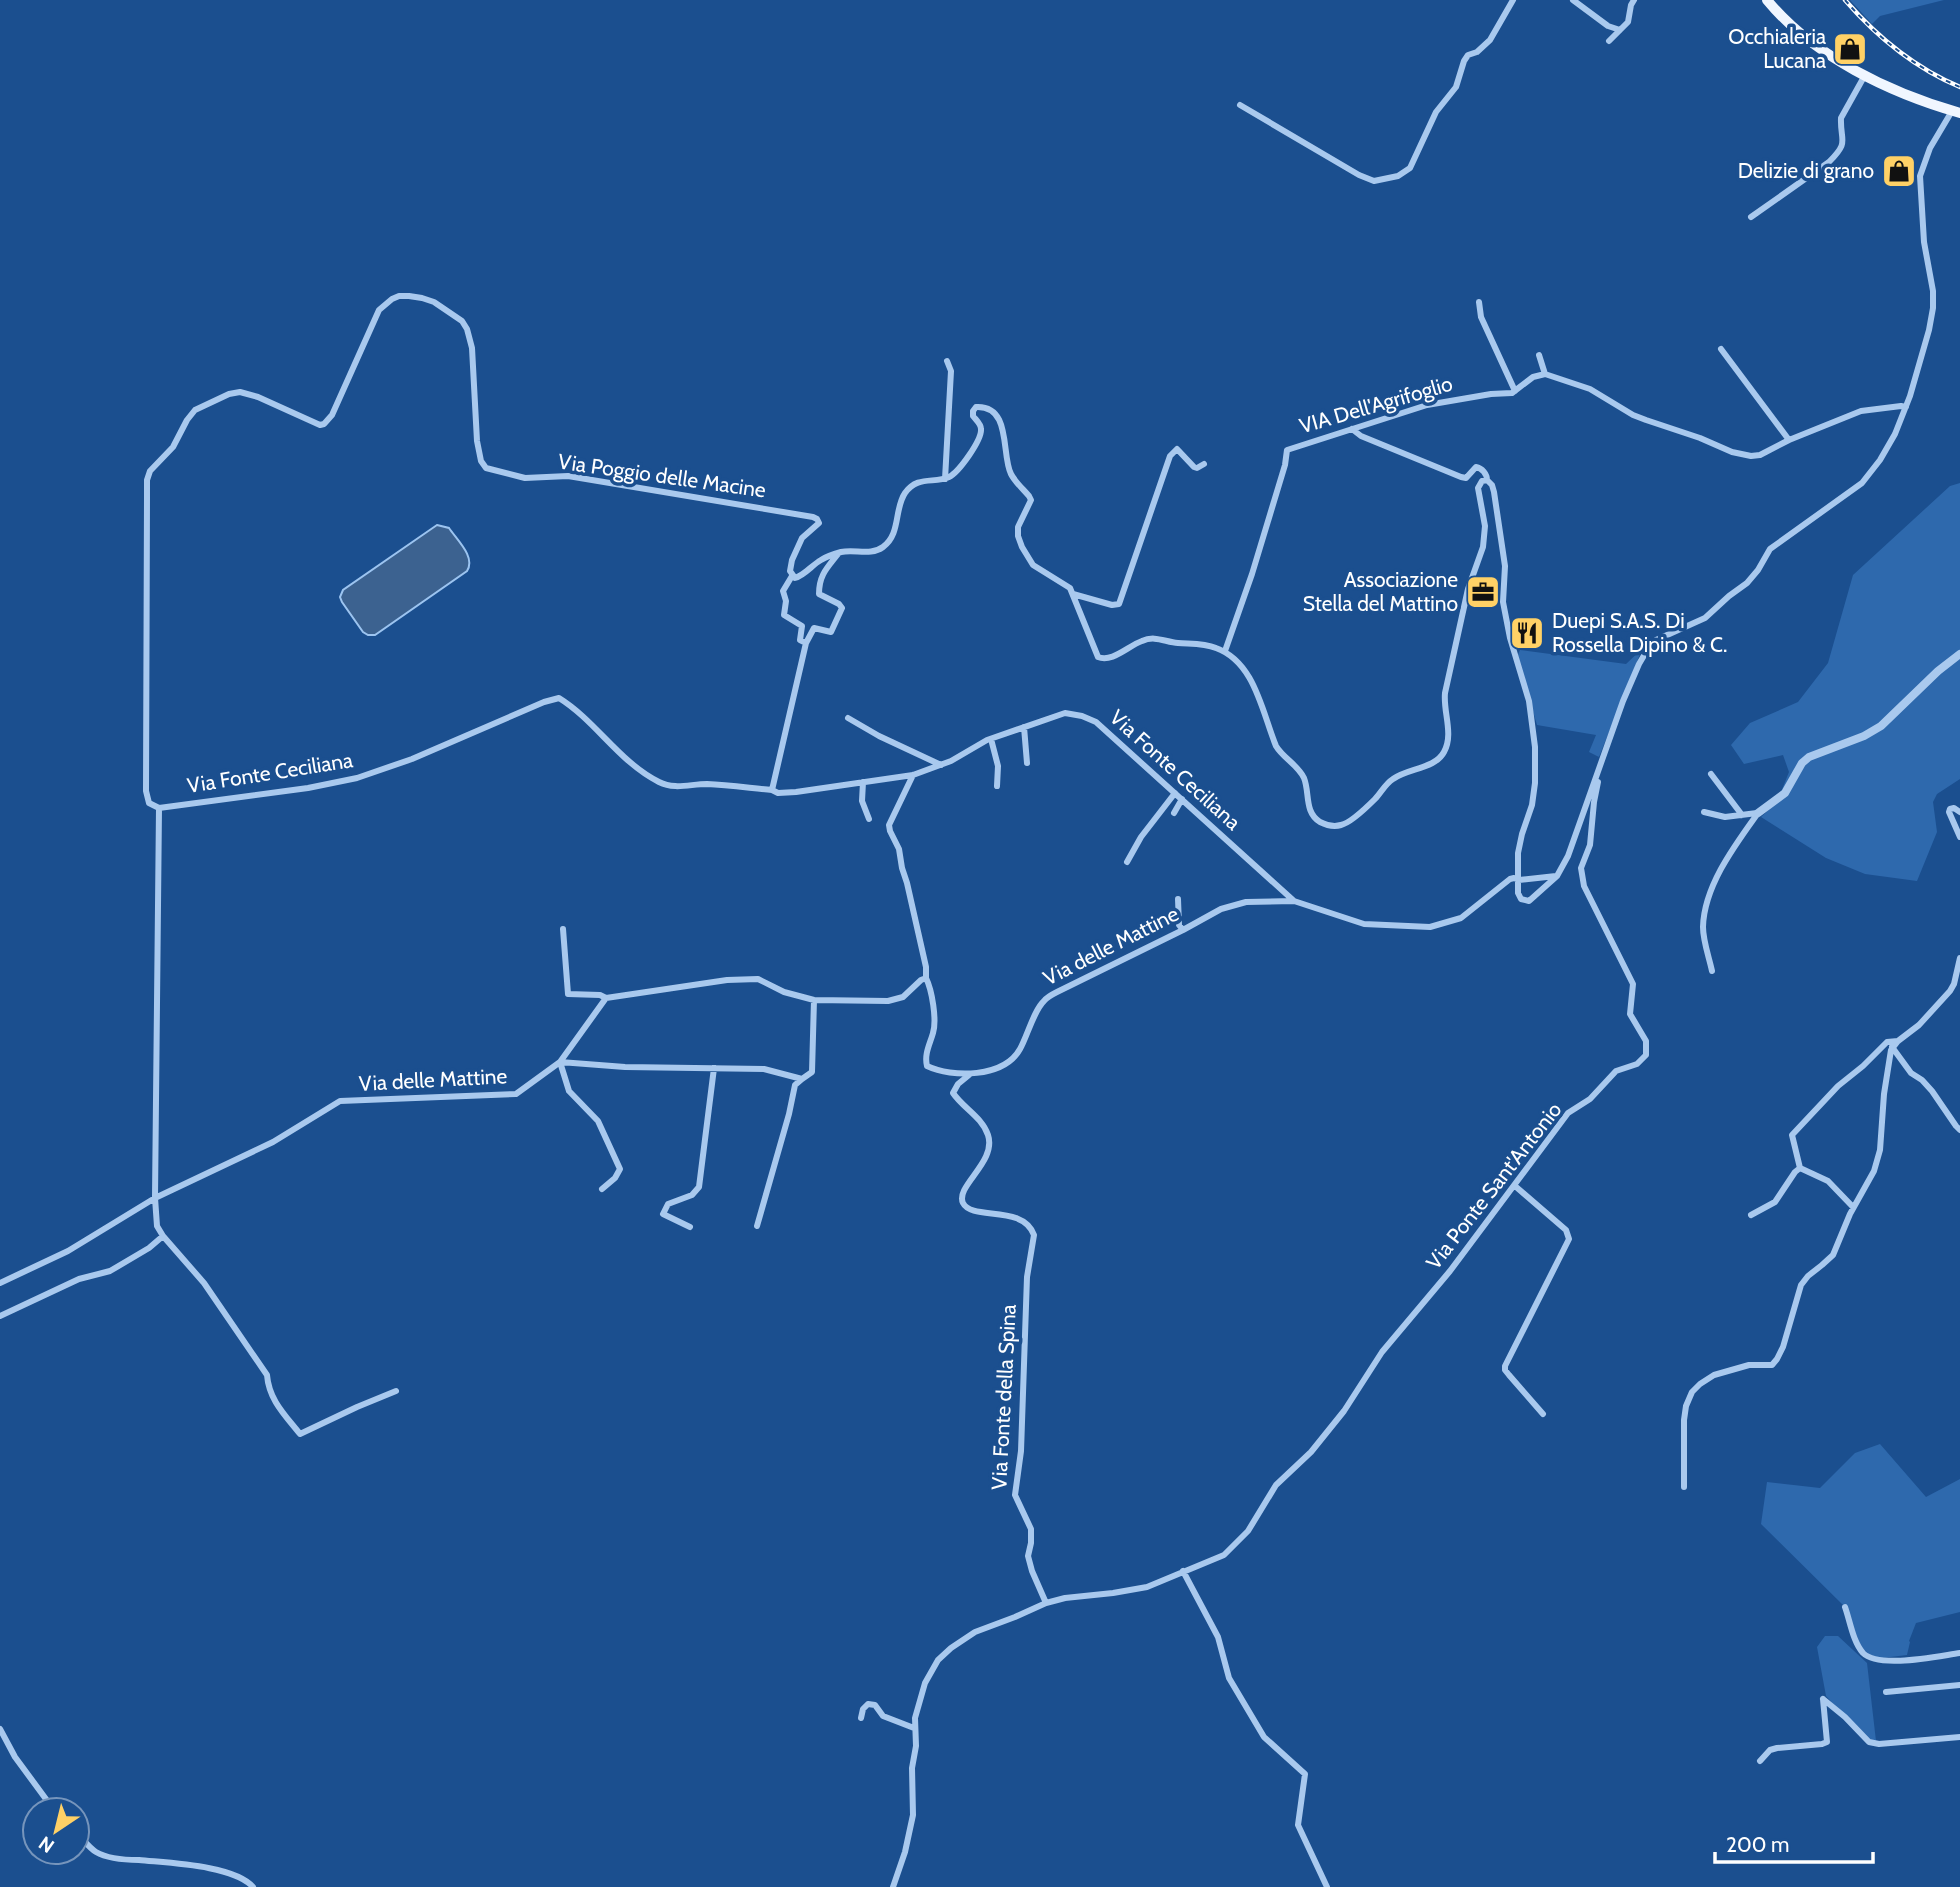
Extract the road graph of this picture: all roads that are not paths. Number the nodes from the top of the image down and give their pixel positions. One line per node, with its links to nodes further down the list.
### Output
1 (1513, 0): 8 (street)
2 (1573, 0): 5 (street)
3 (1633, 0): 5 (street)
4 (1768, 0): 7 (main road)
5 (1620, 30): 6 (street)
6 (1609, 41)
7 (1865, 75): 9 (main road); 10 (street)
8 (1240, 104)
9 (1956, 112): 17 (street)
10 (1751, 217)
11 (1479, 302): 16 (street)
12 (1721, 349): 19 (street)
13 (1539, 355): 15 (street)
14 (947, 361): 21 (street)
15 (1545, 374): 16 (street, VIA Dell'Agrifoglio); 19 (street)
16 (1515, 391): 18 (street, VIA Dell'Agrifoglio)
17 (1906, 407): 19 (street); 34 (street)
18 (1352, 429): 22 (street); 27 (street, VIA Dell'Agrifoglio)
19 (1789, 440)
20 (1204, 464): 25 (street)
21 (946, 479): 23 (street); 25 (street)
22 (1487, 480): 27 (street); 52 (street)
23 (839, 553): 24 (street); 26 (street)
24 (792, 576): 26 (street, Via Poggio delle Macine); 42 (street, Via Poggio delle Macine)
25 (1073, 594): 27 (street)
26 (806, 643): 39 (street)
27 (1225, 652)
28 (1960, 654): 46 (street)
29 (848, 718): 33 (street)
30 (1024, 727): 31 (street, Via Fonte Ceciliana); 32 (street); 40 (street, Via Fonte Ceciliana)
31 (991, 739): 33 (street, Via Fonte Ceciliana); 38 (street)
32 (1027, 763)
33 (941, 765): 36 (street, Via Fonte Ceciliana)
34 (1599, 773): 51 (street); 70 (street, Via Ponte Sant'Antonio)
35 (1711, 774): 47 (street)
36 (913, 775): 37 (street, Via Fonte Ceciliana); 59 (street)
37 (863, 782): 39 (street, Via Fonte Ceciliana); 48 (street)
38 (996, 786)
39 (772, 790): 42 (street, Via Fonte Ceciliana)
40 (1175, 793): 41 (street, Via Fonte Ceciliana); 50 (street)
41 (1182, 799): 45 (street); 54 (street, Via Fonte Ceciliana)
42 (159, 808): 72 (street)
43 (1704, 812): 47 (street)
44 (1960, 812): 49 (street)
45 (1174, 813)
46 (1758, 813): 47 (street); 58 (street)
47 (1742, 815)
48 (869, 819)
49 (1960, 837)
50 (1127, 862)
51 (1557, 876): 52 (street, Via delle Mattine); 52 (street)
52 (1519, 881): 54 (street, Via delle Mattine)
53 (1178, 899): 56 (street)
54 (1294, 901): 56 (street, Via delle Mattine)
55 (564, 929): 60 (street)
56 (1183, 930): 66 (street, Via delle Mattine)
57 (1960, 958): 62 (street)
58 (1712, 971)
59 (926, 978): 61 (street); 66 (street, Via delle Mattine)
60 (606, 998): 61 (street); 64 (street, Via delle Mattine)
61 (814, 1000): 67 (street)
62 (1898, 1041): 63 (street); 69 (street)
63 (1892, 1047): 68 (street); 73 (street)
64 (560, 1062): 65 (street); 71 (street); 72 (street, Via delle Mattine)
65 (714, 1068): 67 (street); 76 (street)
66 (970, 1075): 84 (street, Via Fonte della Spina)
67 (803, 1079): 75 (street)
68 (1960, 1130)
69 (1800, 1168): 73 (street); 74 (street)
70 (1515, 1186): 81 (street); 83 (street, Via Ponte Sant'Antonio)
71 (602, 1189)
72 (155, 1198): 77 (street); 78 (street, Via delle Mattine)
73 (1853, 1207): 82 (street)
74 (1751, 1216)
75 (757, 1226)
76 (690, 1227)
77 (163, 1237): 79 (street); 80 (street)
78 (0, 1283)
79 (0, 1316)
80 (396, 1391)
81 (1543, 1414)
82 (1684, 1487)
83 (1183, 1571): 84 (street, Via Ponte Sant'Antonio); 98 (street)
84 (1046, 1603): 90 (street)
85 (1845, 1607): 86 (street)
86 (1960, 1653)
87 (1960, 1685): 88 (street)
88 (1886, 1692)
89 (861, 1718): 90 (street)
90 (914, 1728): 97 (street)
91 (0, 1729): 94 (street)
92 (1960, 1737): 93 (street)
93 (1760, 1760)
94 (44, 1796)
95 (91, 1847): 96 (street)
96 (253, 1887)
97 (893, 1887)
98 (1327, 1887)

